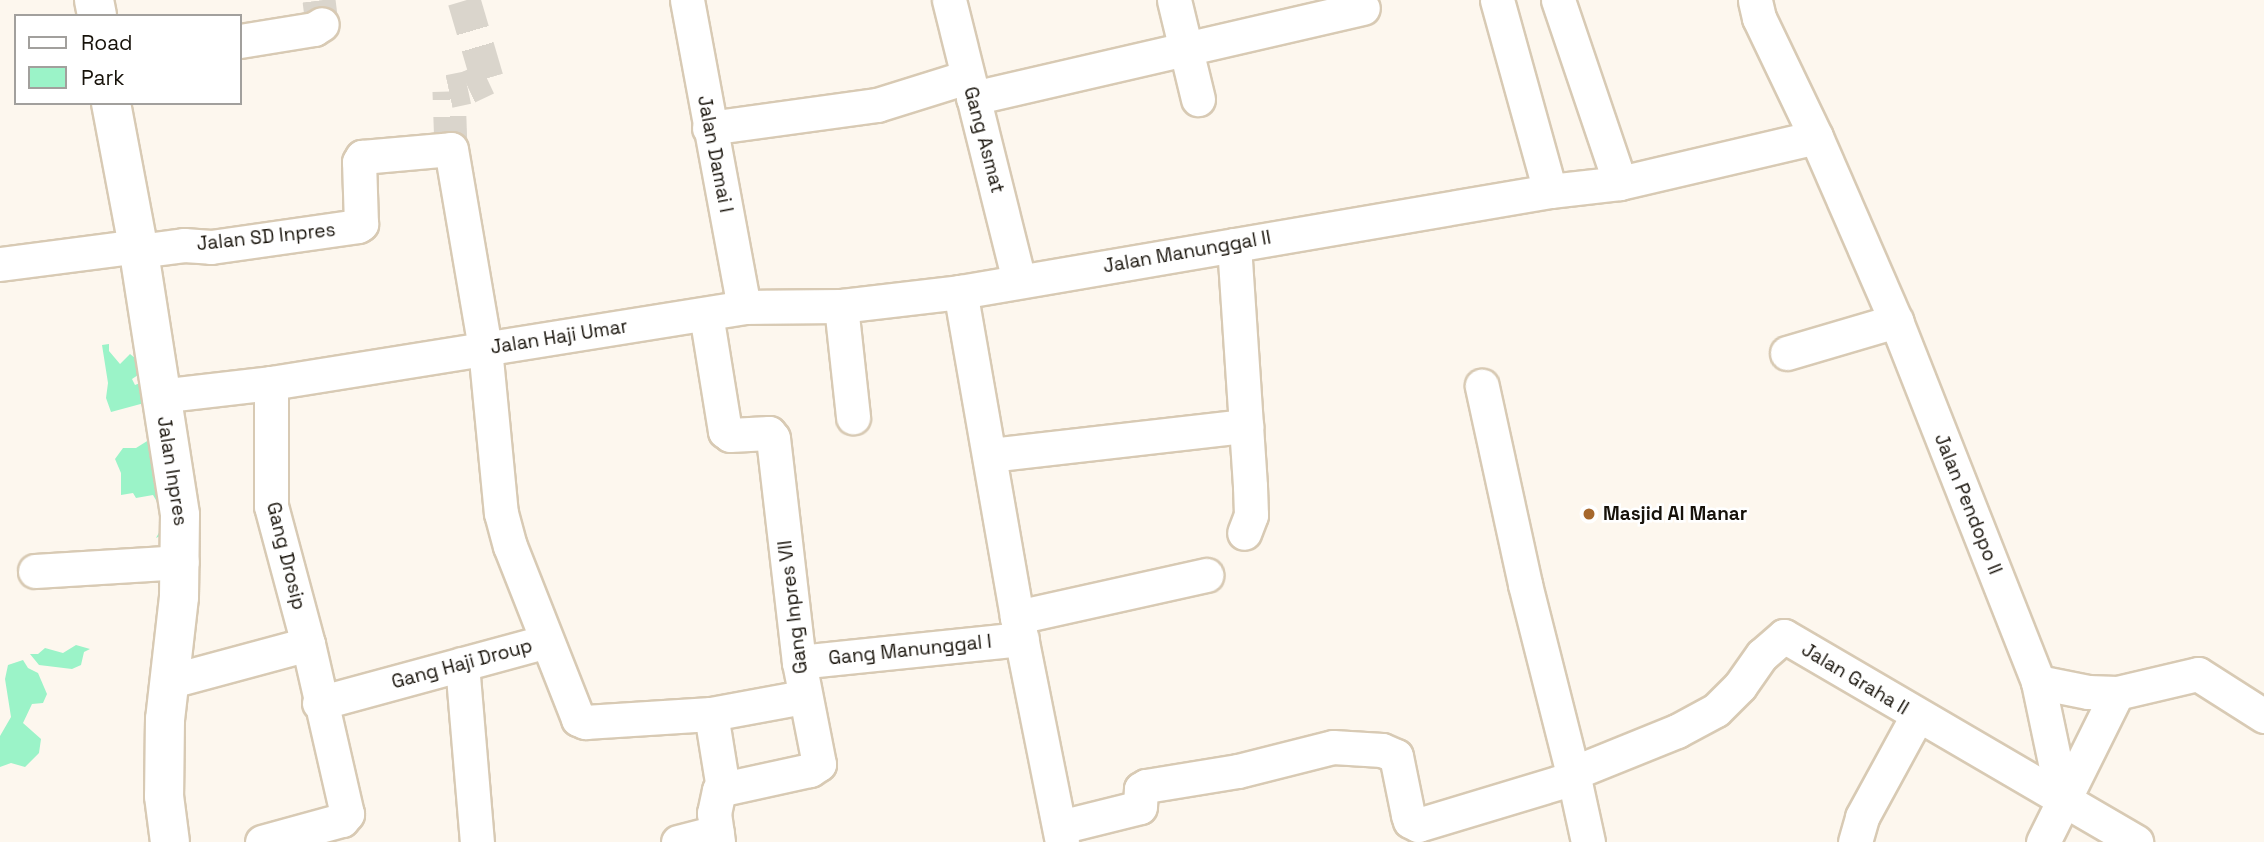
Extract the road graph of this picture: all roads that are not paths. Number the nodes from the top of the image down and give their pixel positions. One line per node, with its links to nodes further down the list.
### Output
1 (687, 0): 14 (street, Jalan Damai I)
2 (949, 0): 11 (street, Gang Asmat)
3 (1174, 0): 10 (street)
4 (1497, 0): 17 (street)
5 (1558, 0): 16 (street)
6 (1755, 0): 15 (street)
7 (1363, 8): 10 (street)
8 (322, 24): 9 (street)
9 (242, 41)
10 (1187, 51): 11 (street); 12 (street)
11 (970, 87): 14 (street); 21 (street, Gang Asmat)
12 (1198, 99)
13 (111, 105): 19 (street, Jalan Inpres)
14 (709, 128): 24 (street, Jalan Damai I)
15 (1816, 137): 16 (street, Jalan Manunggal II); 26 (street, Jalan Pendopo II)
16 (1620, 183): 17 (street, Jalan Manunggal II)
17 (1550, 191): 18 (street, Jalan Manunggal II)
18 (1234, 245): 21 (street, Jalan Manunggal II); 33 (street)
19 (138, 248): 20 (street); 27 (street, Jalan SD Inpres); 31 (street, Jalan Inpres)
20 (0, 264)
21 (1019, 281): 22 (street, Jalan Manunggal II)
22 (960, 292): 23 (street, Jalan Haji Umar); 34 (street)
23 (841, 306): 24 (street, Jalan Haji Umar); 32 (street)
24 (744, 307): 25 (street, Jalan Haji Umar)
25 (706, 314): 27 (street, Jalan Haji Umar); 42 (street, Gang Inpres VII)
26 (1896, 321): 28 (street); 45 (street, Jalan Pendopo II)
27 (485, 348): 29 (street, Jalan Haji Umar); 40 (street)
28 (1787, 353)
29 (271, 383): 31 (street, Jalan Haji Umar); 41 (street, Gang Drosip)
30 (1482, 386): 52 (street)
31 (159, 396): 36 (street, Jalan Inpres)
32 (853, 416)
33 (1246, 426): 34 (street); 35 (street)
34 (990, 455): 39 (street)
35 (1244, 533)
36 (182, 562): 37 (street); 44 (street, Jalan Inpres)
37 (35, 571)
38 (1206, 575): 39 (street, Gang Manunggal I)
39 (1019, 628): 42 (street, Gang Manunggal I); 56 (street)
40 (547, 641): 43 (street, Gang Haji Droup); 49 (street, Gang Haji Droup)
41 (308, 644): 44 (street); 48 (street, Gang Drosip)
42 (799, 662): 47 (street, Gang Inpres VII)
43 (462, 664): 48 (street, Gang Haji Droup); 60 (street)
44 (167, 682): 58 (street, Jalan Inpres)
45 (2038, 682): 46 (street); 54 (street, Jalan Pendopo II)
46 (2117, 692): 51 (street); 54 (street)
47 (804, 696): 49 (street, Gang Haji Droup); 53 (street, Gang Inpres VII)
48 (319, 704): 59 (street, Gang Drosip)
49 (710, 714): 53 (street)
50 (1917, 716): 52 (street, Jalan Graha II); 54 (street, Jalan Graha II); 55 (street)
51 (2264, 716)
52 (1574, 778): 56 (street); 62 (street)
53 (723, 788): 57 (street)
54 (2063, 801): 64 (street); 65 (street)
55 (1859, 829): 63 (street)
56 (1061, 835)
57 (717, 837): 61 (street)
58 (170, 842)
59 (262, 842)
60 (477, 842)
61 (678, 842)
62 (1588, 842)
63 (1831, 842)
64 (2043, 842)
65 (2136, 842)

